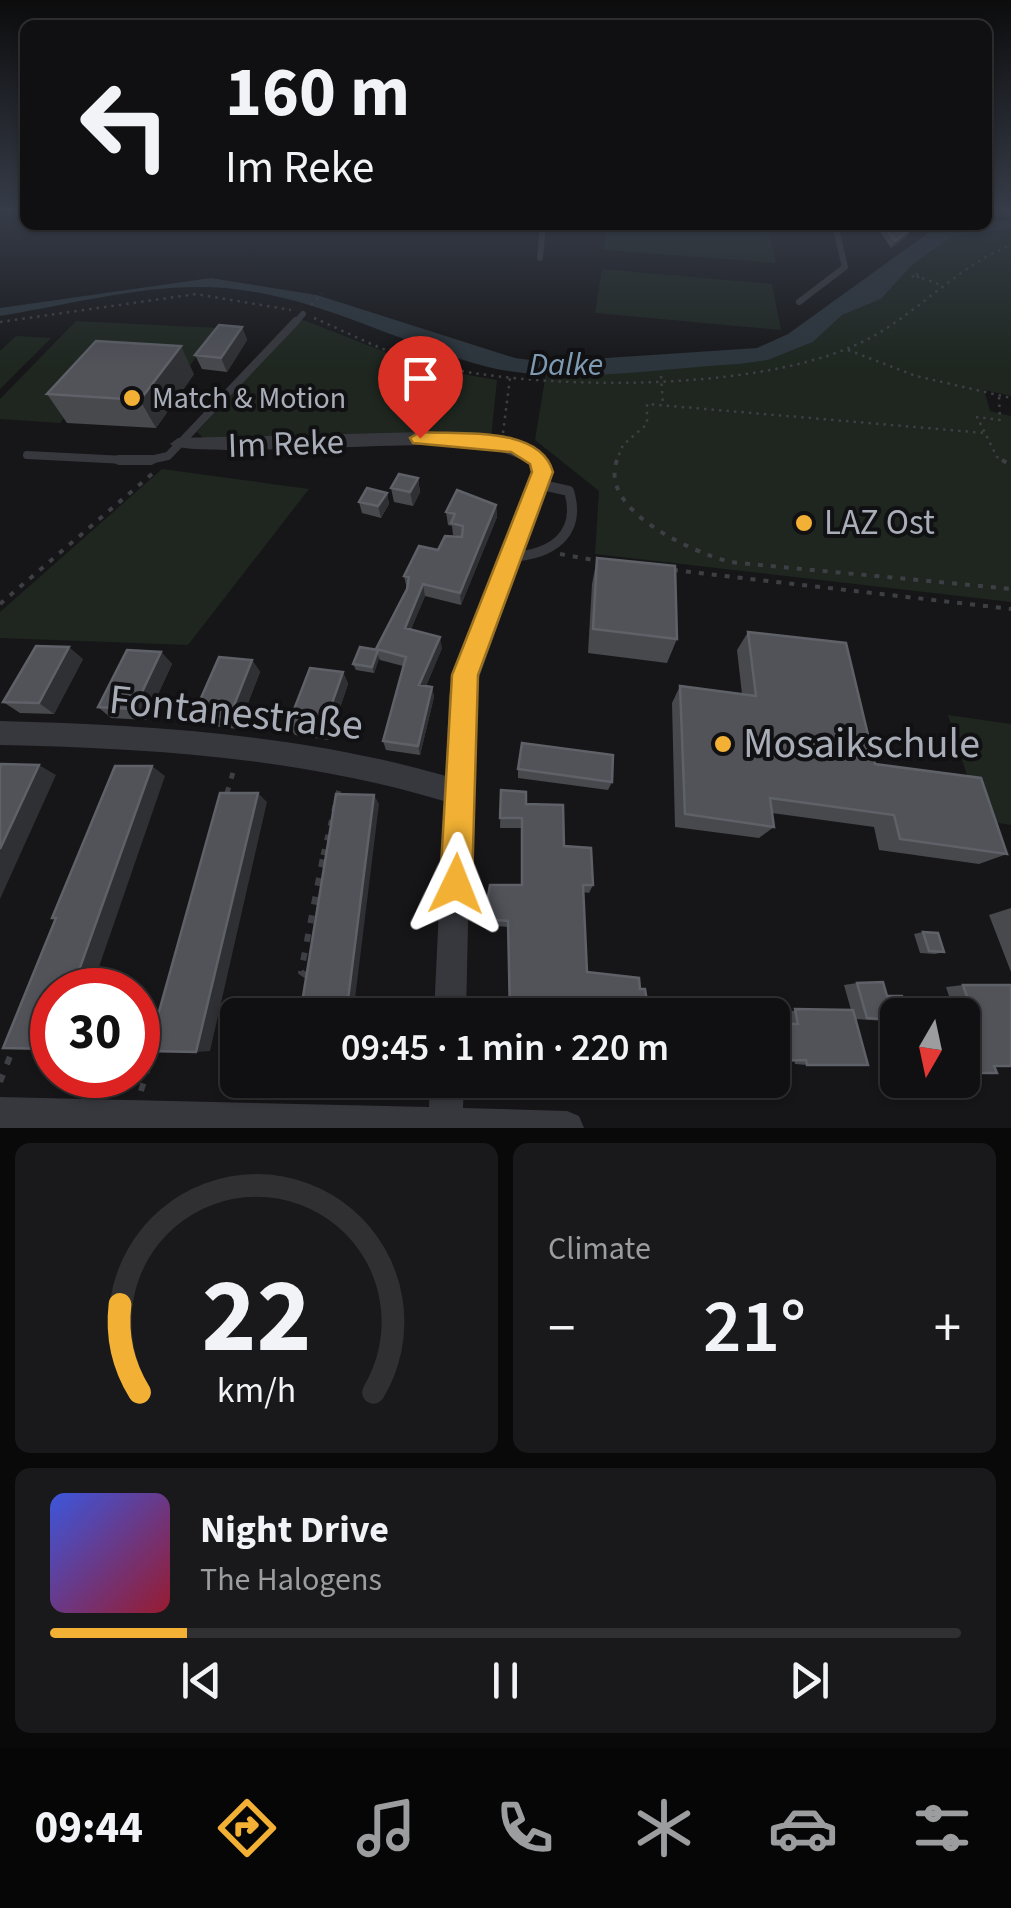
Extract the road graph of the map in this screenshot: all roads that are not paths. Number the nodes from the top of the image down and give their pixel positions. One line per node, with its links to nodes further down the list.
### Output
1 (844, 265): 2 (lane)
2 (800, 302)
3 (303, 314): 4 (lane)
4 (173, 450): 5 (lane); 6 (street, Im Reke)
5 (27, 456)
6 (538, 484): 7 (street); 7 (lane)
7 (510, 556): 9 (street)
8 (0, 733): 9 (street, Fontanestraße)
9 (460, 793): 10 (street)
10 (451, 998)
11 (446, 1098): 13 (street)
12 (0, 1114): 13 (street)
13 (445, 1126): 14 (street)
14 (568, 1128)

